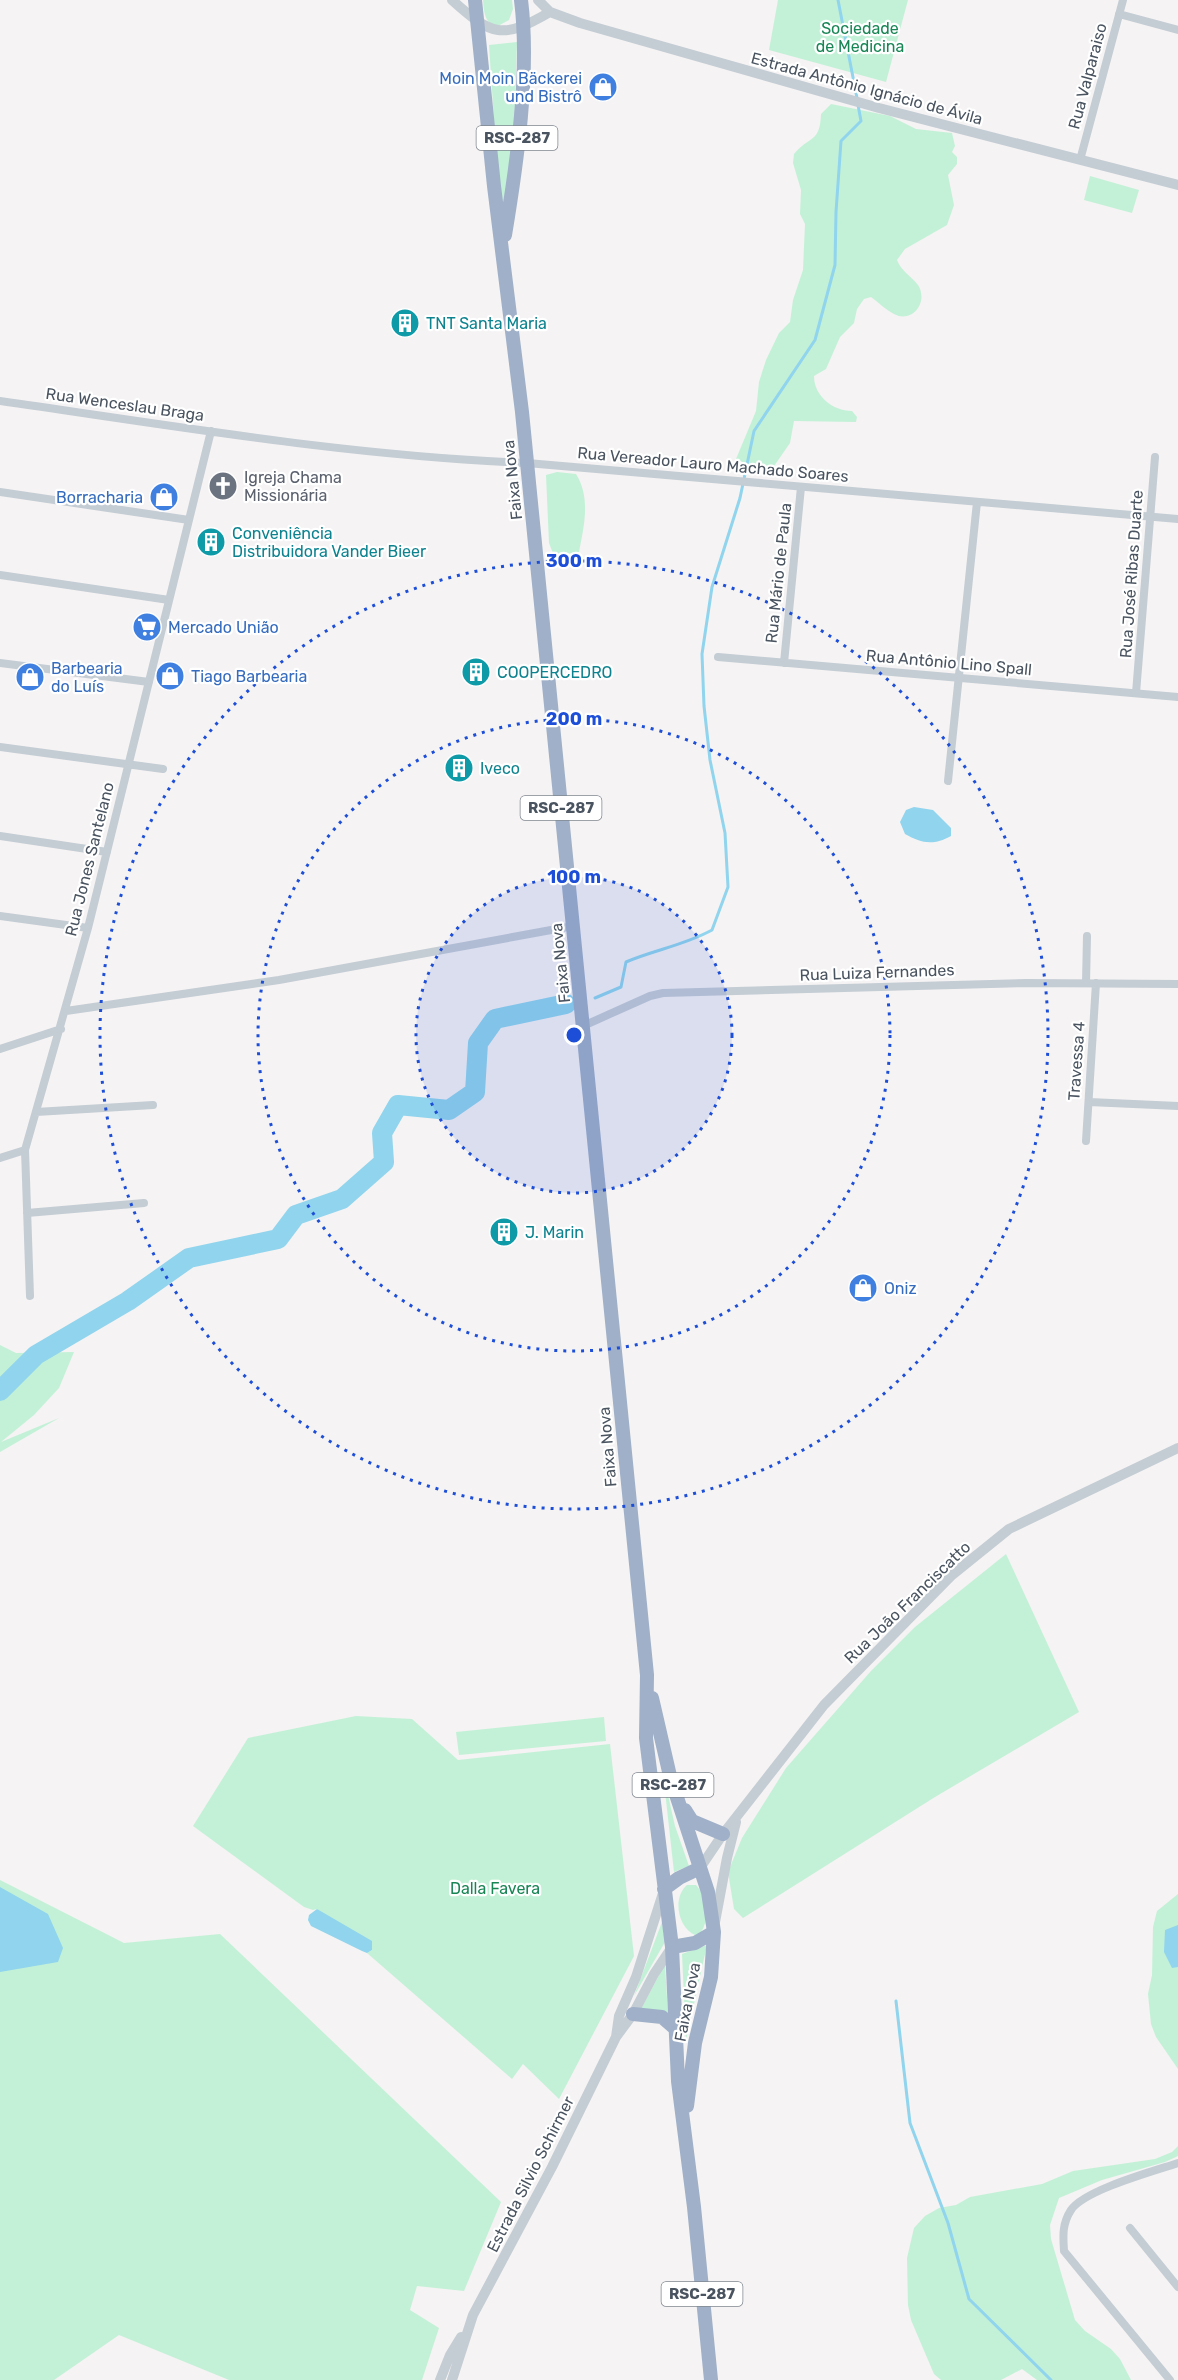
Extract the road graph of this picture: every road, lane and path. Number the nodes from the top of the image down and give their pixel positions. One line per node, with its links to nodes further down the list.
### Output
1 (452, 0): 8 (street)
2 (475, 0): 8 (highway, Faixa Nova / RSC-287)
3 (521, 0): 9 (highway, Faixa Nova / RSC-287)
4 (538, 0): 6 (street, Estrada Antônio Ignácio de Ávila)
5 (1123, 0): 7 (street, Rua Valparaiso)
6 (550, 12): 9 (street); 11 (street, Estrada Antônio Ignácio de Ávila)
7 (1119, 14): 10 (street); 11 (street, Rua Valparaiso)
8 (478, 23): 9 (street); 13 (highway, Faixa Nova / RSC-287)
9 (524, 26): 13 (highway, Faixa Nova / RSC-287)
10 (1178, 30)
11 (1080, 160): 12 (street, Estrada Antônio Ignácio de Ávila)
12 (1178, 185)
13 (503, 248): 18 (highway, Faixa Nova / RSC-287)
14 (0, 401): 15 (street, Rua Wenceslau Braga)
15 (211, 431): 16 (street, Rua Wenceslau Braga); 24 (street, Rua Jones Santelano)
16 (246, 436): 18 (street, Rua Vereador Lauro Machado Soares)
17 (1155, 457): 22 (street, Rua José Ribas Duarte)
18 (527, 463): 19 (street, Rua Vereador Lauro Machado Soares); 41 (highway, Faixa Nova / RSC-287)
19 (801, 487): 21 (street, Rua Vereador Lauro Machado Soares); 29 (street, Rua Mário de Paula)
20 (0, 492): 24 (street)
21 (977, 502): 22 (street, Rua Vereador Lauro Machado Soares); 30 (street)
22 (1150, 517): 23 (street, Rua Vereador Lauro Machado Soares); 32 (street, Rua José Ribas Duarte)
23 (1178, 519)
24 (189, 520): 26 (street, Rua Jones Santelano)
25 (0, 575): 26 (street)
26 (169, 600): 31 (street, Rua Jones Santelano)
27 (718, 657): 29 (street, Rua Antônio Lino Spall)
28 (0, 663): 31 (street)
29 (784, 663): 30 (street, Rua Antônio Lino Spall)
30 (959, 678): 32 (street, Rua Antônio Lino Spall); 37 (street)
31 (149, 682): 35 (street, Rua Jones Santelano)
32 (1136, 693): 33 (street, Rua Antônio Lino Spall)
33 (1178, 697)
34 (0, 747): 35 (street)
35 (128, 764): 36 (street); 39 (street, Rua Jones Santelano)
36 (163, 769)
37 (948, 781)
38 (0, 836): 39 (street)
39 (107, 852): 42 (street, Rua Jones Santelano)
40 (0, 916): 42 (street)
41 (573, 926): 47 (street); 48 (highway, Faixa Nova / RSC-287)
42 (88, 928): 47 (street, Rua Jones Santelano)
43 (1087, 936): 44 (street)
44 (1086, 983): 45 (street, Rua Luiza Fernandes); 48 (street, Rua Luiza Fernandes)
45 (1096, 983): 46 (street, Rua Luiza Fernandes); 51 (street, Travessa 4)
46 (1178, 984)
47 (66, 1011): 49 (street, Rua Jones Santelano)
48 (583, 1026): 62 (highway, Faixa Nova / RSC-287)
49 (61, 1029): 50 (street); 54 (street, Rua Jones Santelano)
50 (0, 1049)
51 (1089, 1102): 53 (street); 55 (street, Travessa 4)
52 (153, 1105): 54 (street)
53 (1178, 1106)
54 (36, 1112): 56 (street, Rua Jones Santelano)
55 (1086, 1141)
56 (25, 1150): 57 (street); 59 (street, Rua Jones Santelano)
57 (0, 1158)
58 (144, 1203): 59 (street)
59 (27, 1213): 60 (street, Rua Jones Santelano)
60 (30, 1296)
61 (1178, 1448): 64 (street, Rua João Franciscatto)
62 (647, 1676): 63 (highway, Faixa Nova / RSC-287); 67 (highway, Faixa Nova / RSC-287)
63 (679, 1802): 65 (highway); 66 (highway, Faixa Nova / RSC-287)
64 (736, 1819): 65 (street, Rua João Franciscatto); 68 (street, Rua João Franciscatto)
65 (723, 1834): 66 (street, Rua João Franciscatto)
66 (700, 1868): 67 (highway); 68 (highway, Faixa Nova / RSC-287)
67 (664, 1889): 69 (highway, Faixa Nova / RSC-287); 72 (street, Estrada Silvio Schirmer)
68 (714, 1932): 69 (highway); 73 (highway, Faixa Nova / RSC-287)
69 (672, 1947): 70 (street, Estrada Silvio Schirmer); 71 (highway, Faixa Nova / RSC-287)
70 (633, 2014): 71 (highway); 72 (street, Estrada Silvio Schirmer)
71 (677, 2030): 73 (highway, Faixa Nova / RSC-287)
72 (616, 2037): 77 (street, Estrada Silvio Schirmer)
73 (685, 2127): 80 (highway, Faixa Nova / RSC-287)
74 (1178, 2163): 81 (street)
75 (1130, 2228): 76 (street)
76 (1178, 2287)
77 (470, 2324): 78 (street, Estrada Silvio Schirmer); 79 (street, Estrada Silvio Schirmer)
78 (440, 2380)
79 (452, 2380)
80 (711, 2380)
81 (1170, 2380)

